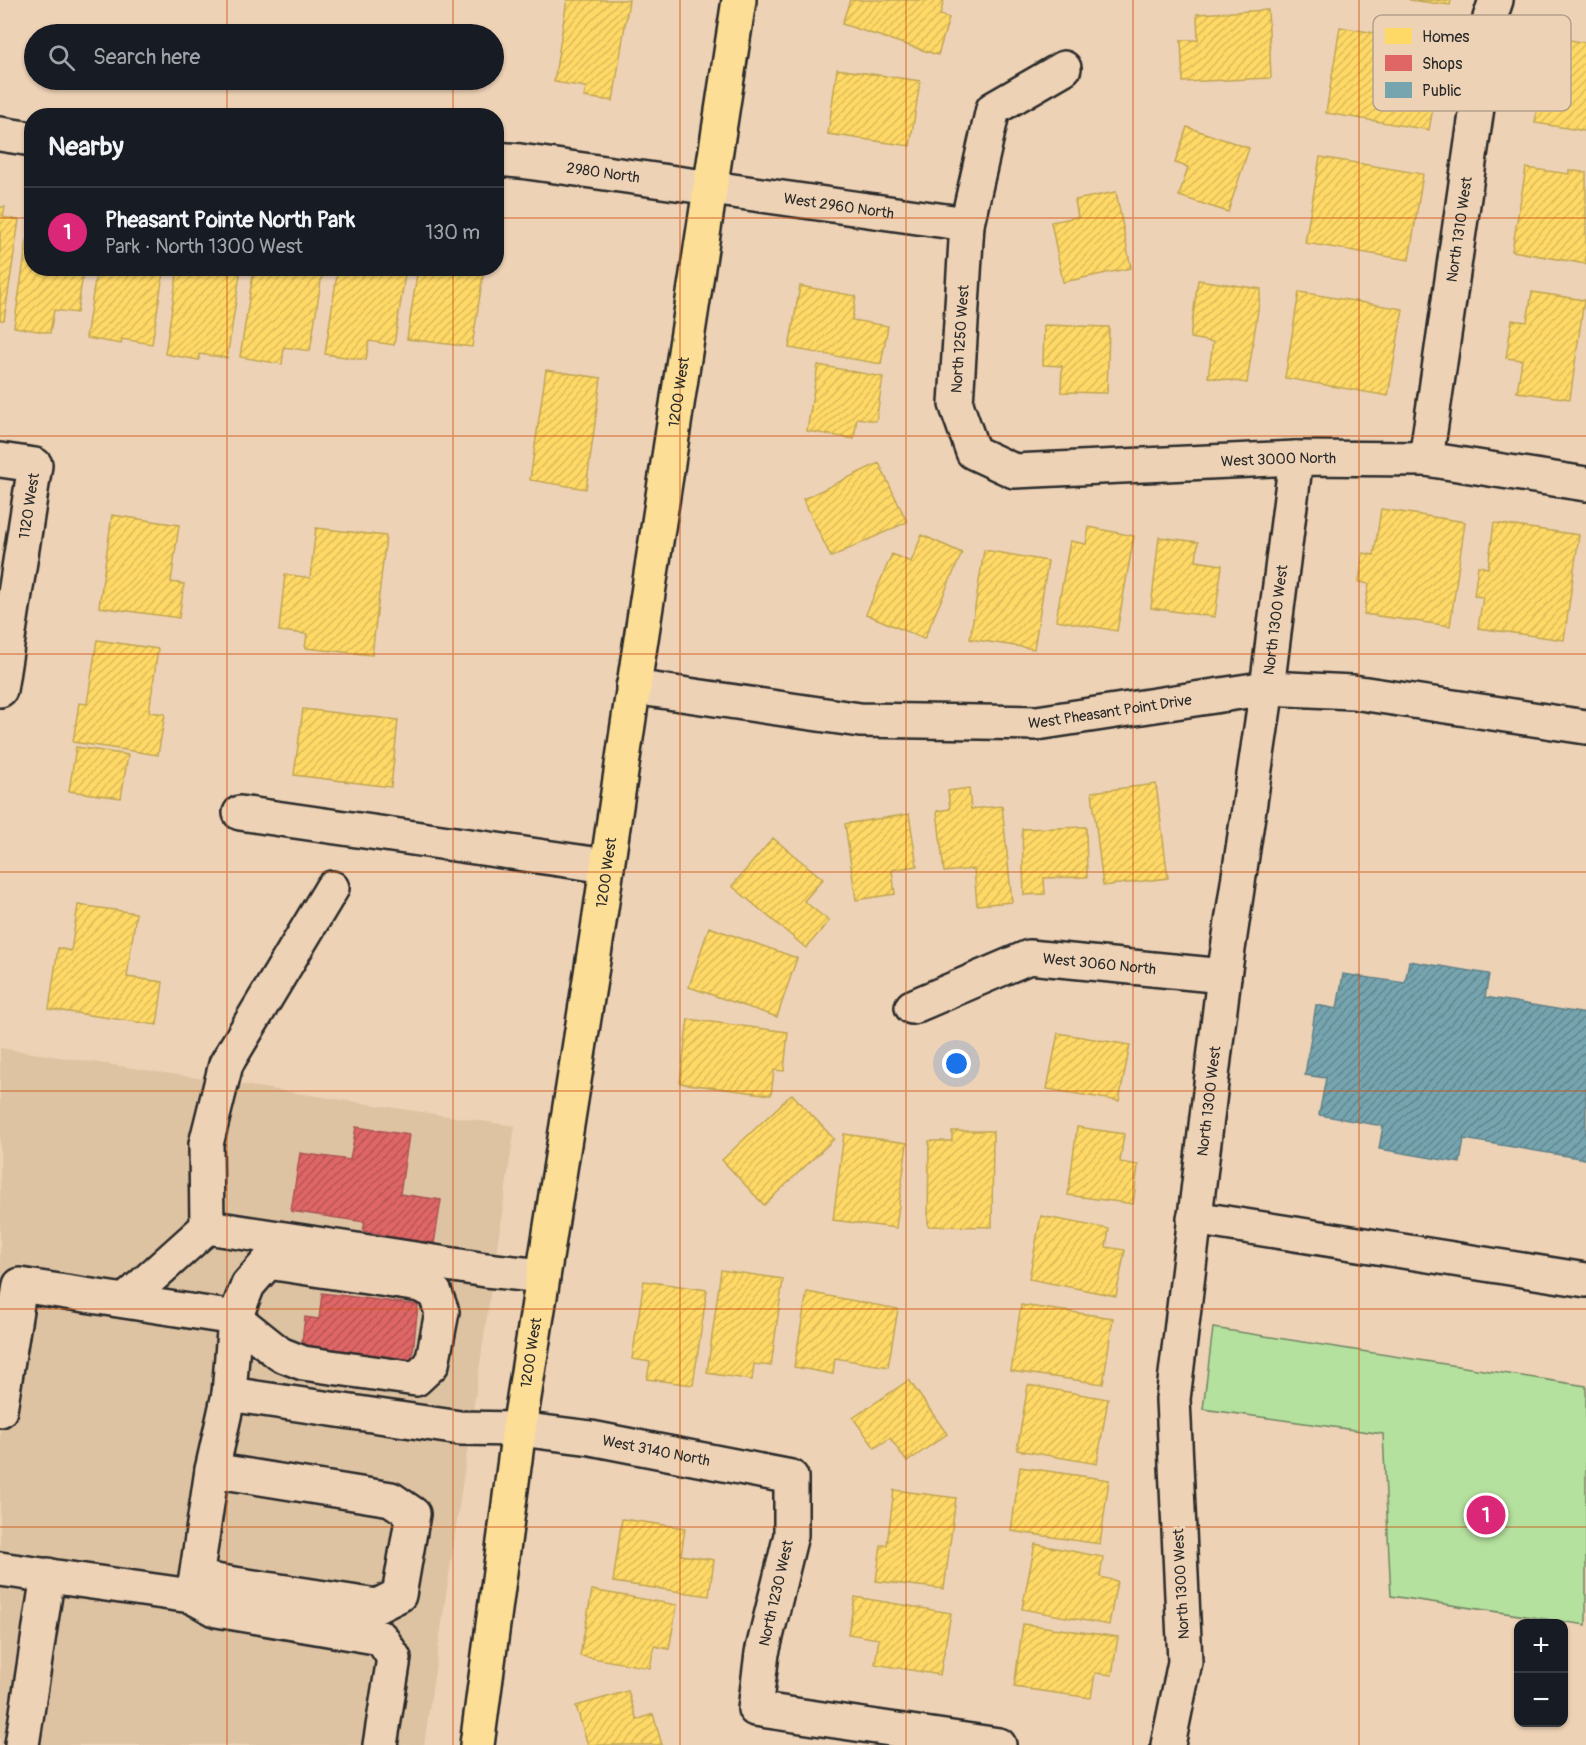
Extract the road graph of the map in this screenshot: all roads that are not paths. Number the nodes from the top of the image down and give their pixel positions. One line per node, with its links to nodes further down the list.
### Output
1 (739, 0): 9 (main road, 1200 West)
2 (1496, 0): 3 (street, North 1310 West)
3 (1492, 15)
4 (1064, 68): 10 (street, North 1250 West)
5 (1477, 111): 13 (street, North 1310 West)
6 (0, 134): 7 (street)
7 (24, 138)
8 (504, 160): 9 (street, 2980 North)
9 (710, 188): 10 (street, West 2960 North); 16 (main road, 1200 West)
10 (967, 224): 11 (street, North 1250 West)
11 (973, 452): 12 (street, West 3000 North)
12 (1296, 458): 13 (street, West 3000 North); 17 (street, North 1300 West)
13 (1426, 459): 15 (street, West 3000 North)
14 (0, 460): 18 (street, 1120 West)
15 (1586, 484)
16 (633, 687): 17 (street, West Pheasant Point Drive); 21 (main road, 1200 West)
17 (1267, 688): 19 (street, West Pheasant Point Drive); 23 (street, North 1300 West)
18 (0, 690)
19 (1586, 727)
20 (240, 813): 21 (street)
21 (607, 866): 27 (main road, 1200 West)
22 (332, 888): 26 (street)
23 (1224, 976): 24 (street, West 3060 North); 25 (street, North 1300 West)
24 (912, 1007)
25 (1194, 1218): 28 (street); 43 (street, North 1300 West)
26 (207, 1227): 27 (street); 29 (street)
27 (543, 1276): 33 (main road, 1200 West)
28 (1586, 1280)
29 (126, 1300): 30 (street); 32 (street)
30 (235, 1317): 30 (street); 31 (street)
31 (229, 1394): 33 (street, West 3140 North); 34 (street)
32 (0, 1410)
33 (519, 1429): 35 (street, West 3140 North); 41 (main road, 1200 West)
34 (212, 1470): 38 (street); 38 (street)
35 (791, 1477): 42 (street, North 1230 West)
36 (0, 1569): 37 (street)
37 (48, 1575): 38 (street); 39 (street)
38 (193, 1587): 40 (street)
39 (22, 1745)
40 (380, 1745)
41 (477, 1745)
42 (999, 1745)
43 (1168, 1745)

